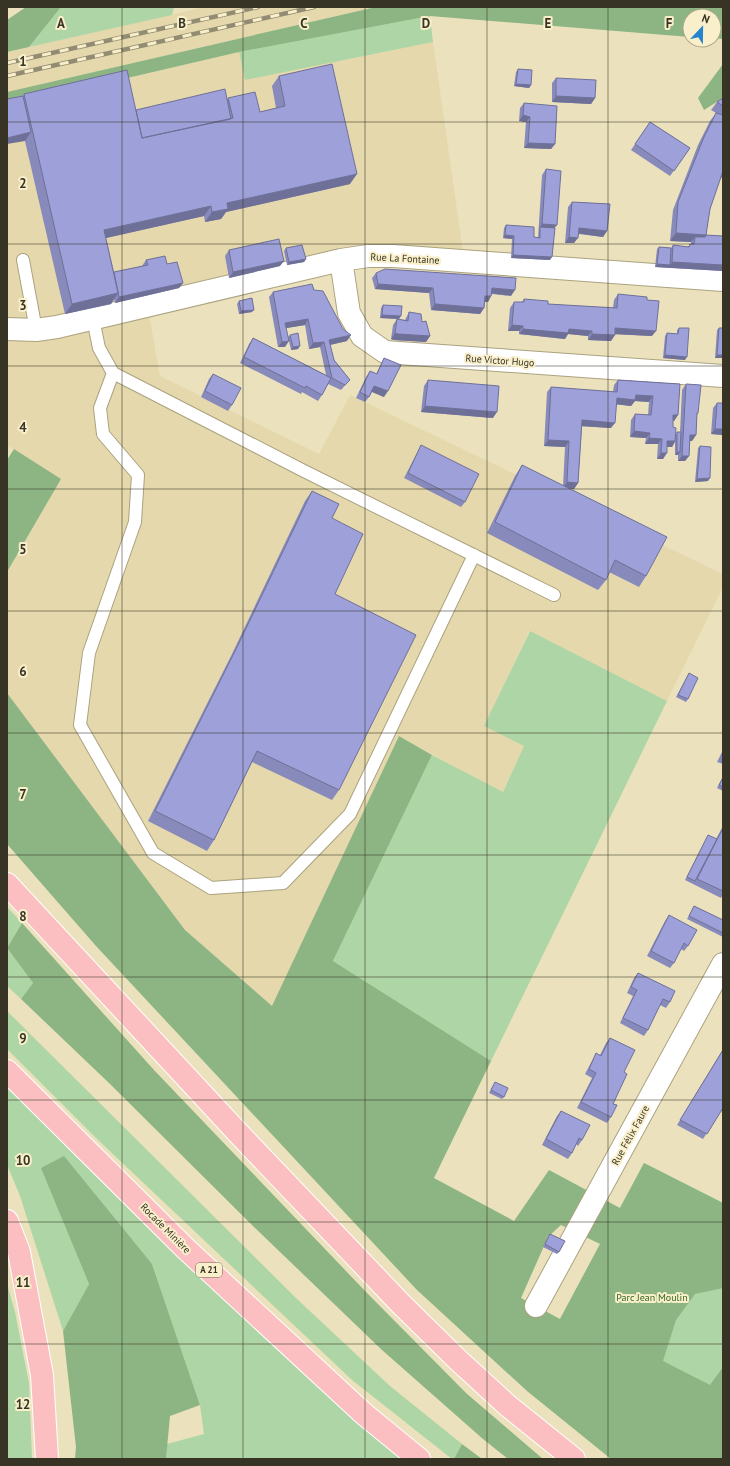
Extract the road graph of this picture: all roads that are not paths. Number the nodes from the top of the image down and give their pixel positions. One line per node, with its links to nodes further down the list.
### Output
1 (23, 260): 6 (lane)
2 (341, 260): 3 (street, Rue La Fontaine); 4 (street, Rue La Fontaine); 8 (street, Rue Victor Hugo)
3 (723, 280)
4 (93, 319): 6 (street, Rue La Fontaine); 7 (lane)
5 (7, 329): 6 (street, Rue La Fontaine)
6 (36, 330)
7 (113, 373): 9 (lane); 9 (lane)
8 (723, 376)
9 (474, 555): 10 (lane)
10 (554, 595)
11 (7, 884): 18 (highway)
12 (723, 964): 15 (street, Rue Félix Faure)
13 (7, 1070): 17 (highway, Rocade Minière / A 21)
14 (7, 1221): 16 (highway)
15 (536, 1306)
16 (47, 1459)
17 (419, 1459)
18 (574, 1459)

